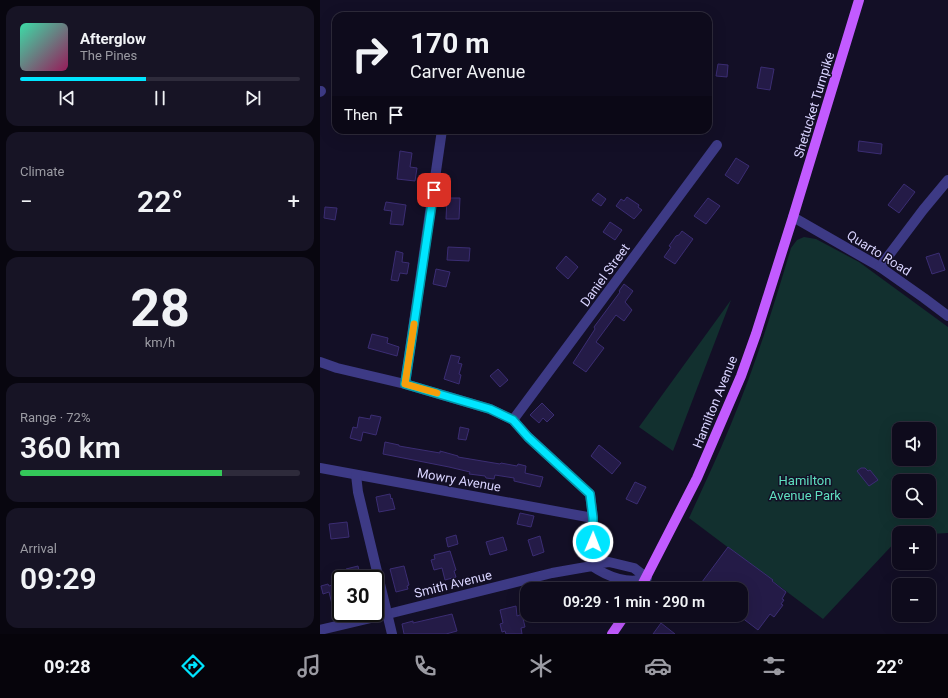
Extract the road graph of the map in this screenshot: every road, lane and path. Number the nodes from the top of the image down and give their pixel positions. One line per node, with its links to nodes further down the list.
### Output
1 (859, 0): 5 (main road, Shetucket Turnpike)
2 (441, 134): 9 (street)
3 (717, 144): 10 (street, Daniel Street)
4 (948, 180): 6 (street)
5 (793, 217): 6 (street, Quarto Road); 15 (main road, Hamilton Avenue)
6 (880, 267): 7 (street, Quarto Road)
7 (948, 316)
8 (320, 362): 9 (street)
9 (405, 384): 10 (street)
10 (513, 420): 13 (street)
11 (320, 468): 12 (street, Mowry Avenue)
12 (356, 475): 13 (street, Mowry Avenue); 17 (street)
13 (593, 518): 14 (street)
14 (592, 566): 15 (street, Smith Avenue); 17 (street, Smith Avenue)
15 (647, 578): 16 (main road, Hamilton Avenue)
16 (644, 582)
17 (388, 614): 19 (street, Smith Avenue); 20 (street)
18 (620, 622): 21 (main road)
19 (320, 630)
20 (392, 634)
21 (612, 634)

